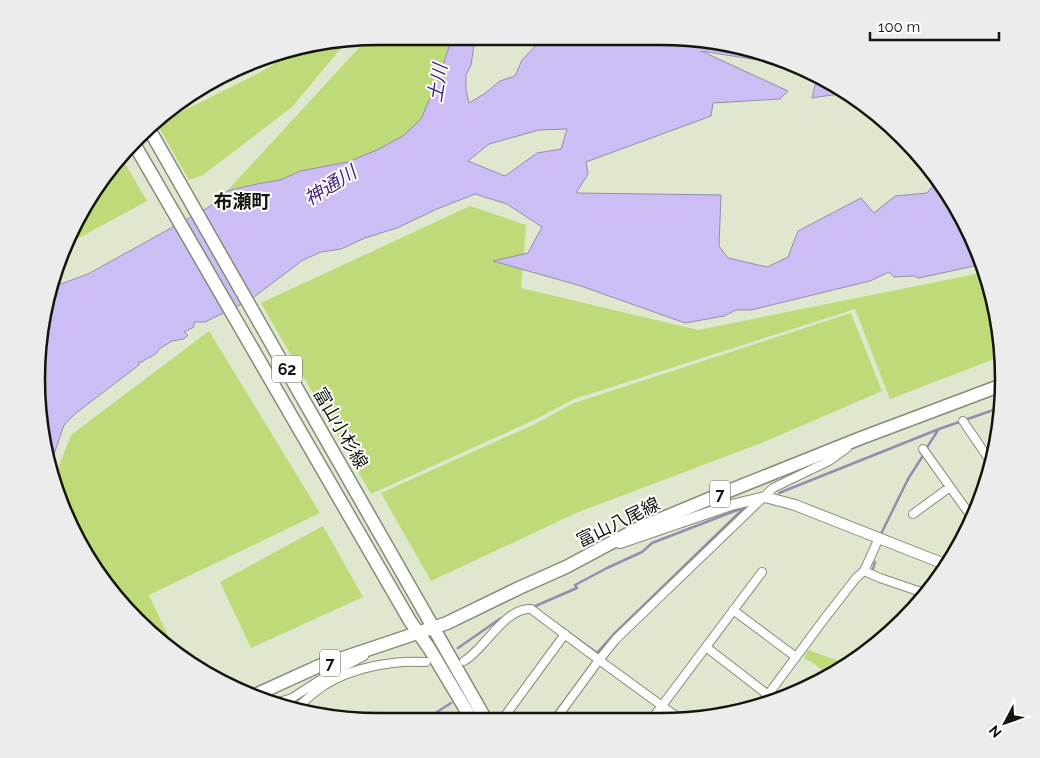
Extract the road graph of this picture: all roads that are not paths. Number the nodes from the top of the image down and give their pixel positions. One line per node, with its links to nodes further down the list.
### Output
1 (152, 134): 19 (main road, 富山小杉線 / 62)
2 (137, 149): 20 (main road, 62)
3 (995, 388): 5 (main road, 富山八尾線 / 7)
4 (963, 421): 7 (street)
5 (861, 438): 9 (street); 13 (main road, 富山八尾線 / 7)
6 (924, 449): 8 (street)
7 (986, 456)
8 (950, 487): 10 (street); 11 (street)
9 (765, 498): 12 (street); 13 (street); 25 (street)
10 (968, 512)
11 (913, 514)
12 (879, 538): 14 (street); 15 (street)
13 (606, 547): 19 (main road, 富山八尾線 / 7)
14 (940, 562)
15 (864, 571): 17 (street); 24 (street)
16 (762, 572): 18 (street)
17 (919, 591)
18 (733, 610): 23 (street); 24 (street)
19 (434, 627): 20 (main road, 富山八尾線 / 7); 36 (main road, 富山小杉線 / 62)
20 (418, 633): 22 (main road, 富山八尾線 / 7); 35 (main road, 62)
21 (565, 634): 25 (street); 26 (street); 37 (street)
22 (390, 642): 28 (main road, 富山八尾線 / 7); 30 (street)
23 (706, 647): 29 (street); 34 (street)
24 (796, 657): 29 (street)
25 (599, 660): 34 (street); 38 (street)
26 (464, 661)
27 (426, 662): 33 (street)
28 (262, 692)
29 (768, 695)
30 (292, 698): 31 (street); 32 (street)
31 (286, 700)
32 (294, 702)
33 (302, 704)
34 (662, 706): 39 (street); 40 (street)
35 (468, 713)
36 (482, 713)
37 (507, 713)
38 (560, 713)
39 (657, 713)
40 (671, 713)

